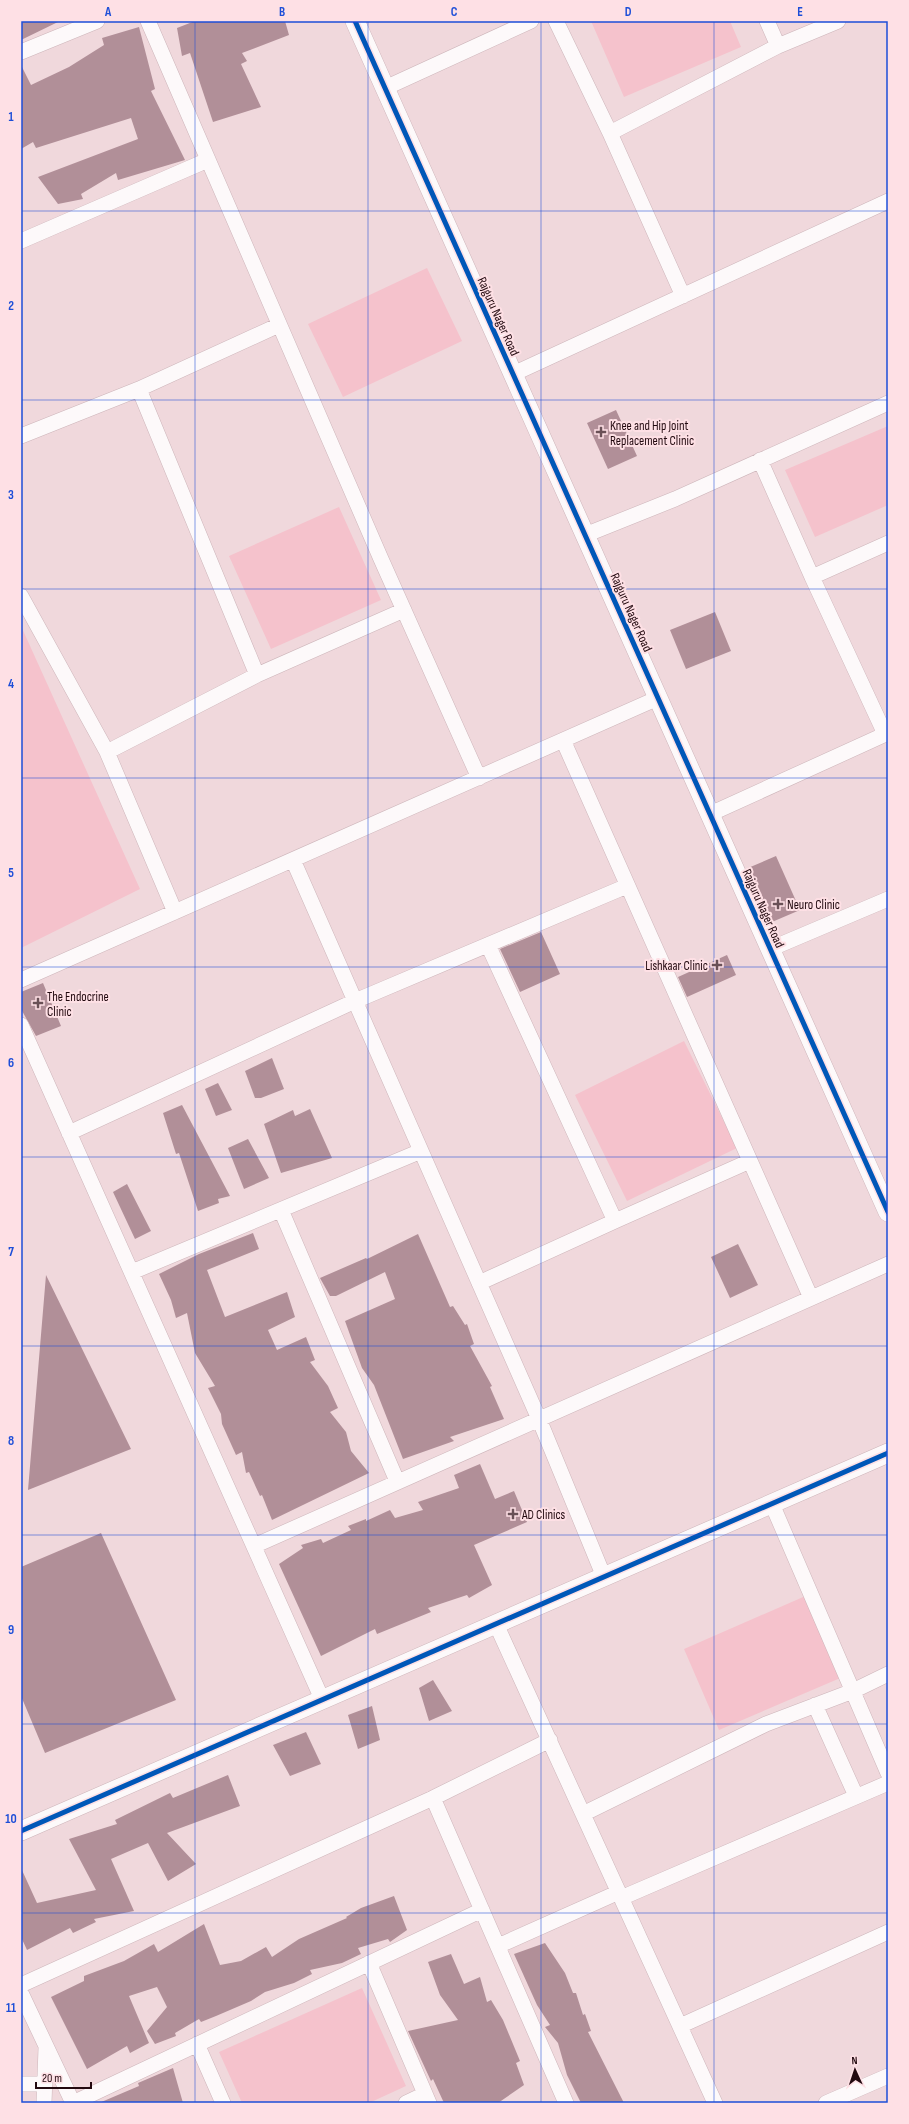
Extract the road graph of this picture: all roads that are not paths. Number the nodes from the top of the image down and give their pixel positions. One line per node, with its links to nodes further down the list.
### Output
1 (97, 21): 9 (street)
2 (148, 21): 12 (street)
3 (355, 21): 10 (street, Rajguru Nager Road)
4 (531, 21): 10 (street)
5 (556, 21): 11 (street)
6 (766, 21): 8 (street)
7 (838, 21): 8 (street)
8 (778, 46): 11 (street)
9 (21, 52)
10 (386, 88): 17 (street, Rajguru Nager Road)
11 (610, 133): 15 (street)
12 (208, 160): 14 (street); 16 (street)
13 (886, 207): 15 (street)
14 (21, 241)
15 (683, 296): 17 (street)
16 (280, 324): 18 (street); 26 (street)
17 (513, 374): 22 (street, Rajguru Nager Road)
18 (139, 389): 20 (street); 27 (street)
19 (888, 403): 21 (street)
20 (21, 436)
21 (760, 460): 22 (street); 24 (street)
22 (585, 535): 28 (street, Rajguru Nager Road)
23 (888, 542): 24 (street)
24 (812, 577): 29 (street)
25 (21, 596): 31 (street)
26 (404, 610): 27 (street); 32 (street)
27 (258, 676): 31 (street)
28 (658, 698): 30 (street); 33 (street, Rajguru Nager Road)
29 (887, 733): 33 (street)
30 (563, 740): 32 (street); 35 (street)
31 (107, 752): 37 (street)
32 (479, 778): 34 (street)
33 (710, 814): 39 (street, Rajguru Nager Road)
34 (293, 860): 37 (street); 41 (street)
35 (627, 886): 38 (street); 45 (street)
36 (888, 899): 39 (street)
37 (175, 912): 40 (street)
38 (488, 945): 41 (street); 48 (street)
39 (770, 950): 47 (street, Rajguru Nager Road)
40 (21, 980)
41 (355, 1001): 43 (street); 44 (street)
42 (21, 1025): 43 (street)
43 (70, 1133): 50 (street)
44 (421, 1151): 46 (street); 51 (street)
45 (750, 1161): 48 (street); 52 (street)
46 (281, 1210): 50 (street); 55 (street)
47 (888, 1212)
48 (615, 1222): 51 (street)
49 (888, 1264): 52 (street)
50 (132, 1272): 57 (street)
51 (479, 1283): 53 (street)
52 (811, 1298): 53 (street)
53 (538, 1419): 55 (street); 58 (street)
54 (888, 1453): 56 (street)
55 (397, 1482): 57 (street)
56 (772, 1504): 58 (street); 61 (street)
57 (254, 1546): 62 (street)
58 (604, 1577): 59 (street)
59 (496, 1624): 62 (street); 64 (street)
60 (888, 1674): 61 (street)
61 (853, 1691): 63 (street); 65 (street)
62 (322, 1699): 70 (street)
63 (815, 1705): 67 (street); 69 (street)
64 (550, 1740): 68 (street); 69 (street)
65 (888, 1773)
66 (888, 1783): 67 (street)
67 (856, 1796): 71 (street)
68 (433, 1798): 72 (street); 76 (street)
69 (583, 1814): 71 (street)
70 (21, 1831)
71 (620, 1895): 74 (street); 78 (street)
72 (482, 1910): 74 (street); 75 (street)
73 (888, 1932): 78 (street)
74 (498, 1946): 90 (street)
75 (369, 1963): 79 (street); 85 (street)
76 (21, 1985)
77 (21, 1992): 80 (street)
78 (680, 2026): 91 (street)
79 (197, 2044): 87 (street); 88 (street)
80 (46, 2045): 83 (street); 87 (street)
81 (888, 2076): 84 (street)
82 (21, 2084): 83 (street)
83 (45, 2084): 86 (street)
84 (857, 2097): 92 (street)
85 (427, 2098): 89 (street)
86 (44, 2103)
87 (73, 2103)
88 (223, 2103)
89 (406, 2103)
90 (566, 2103)
91 (715, 2103)
92 (826, 2103)

